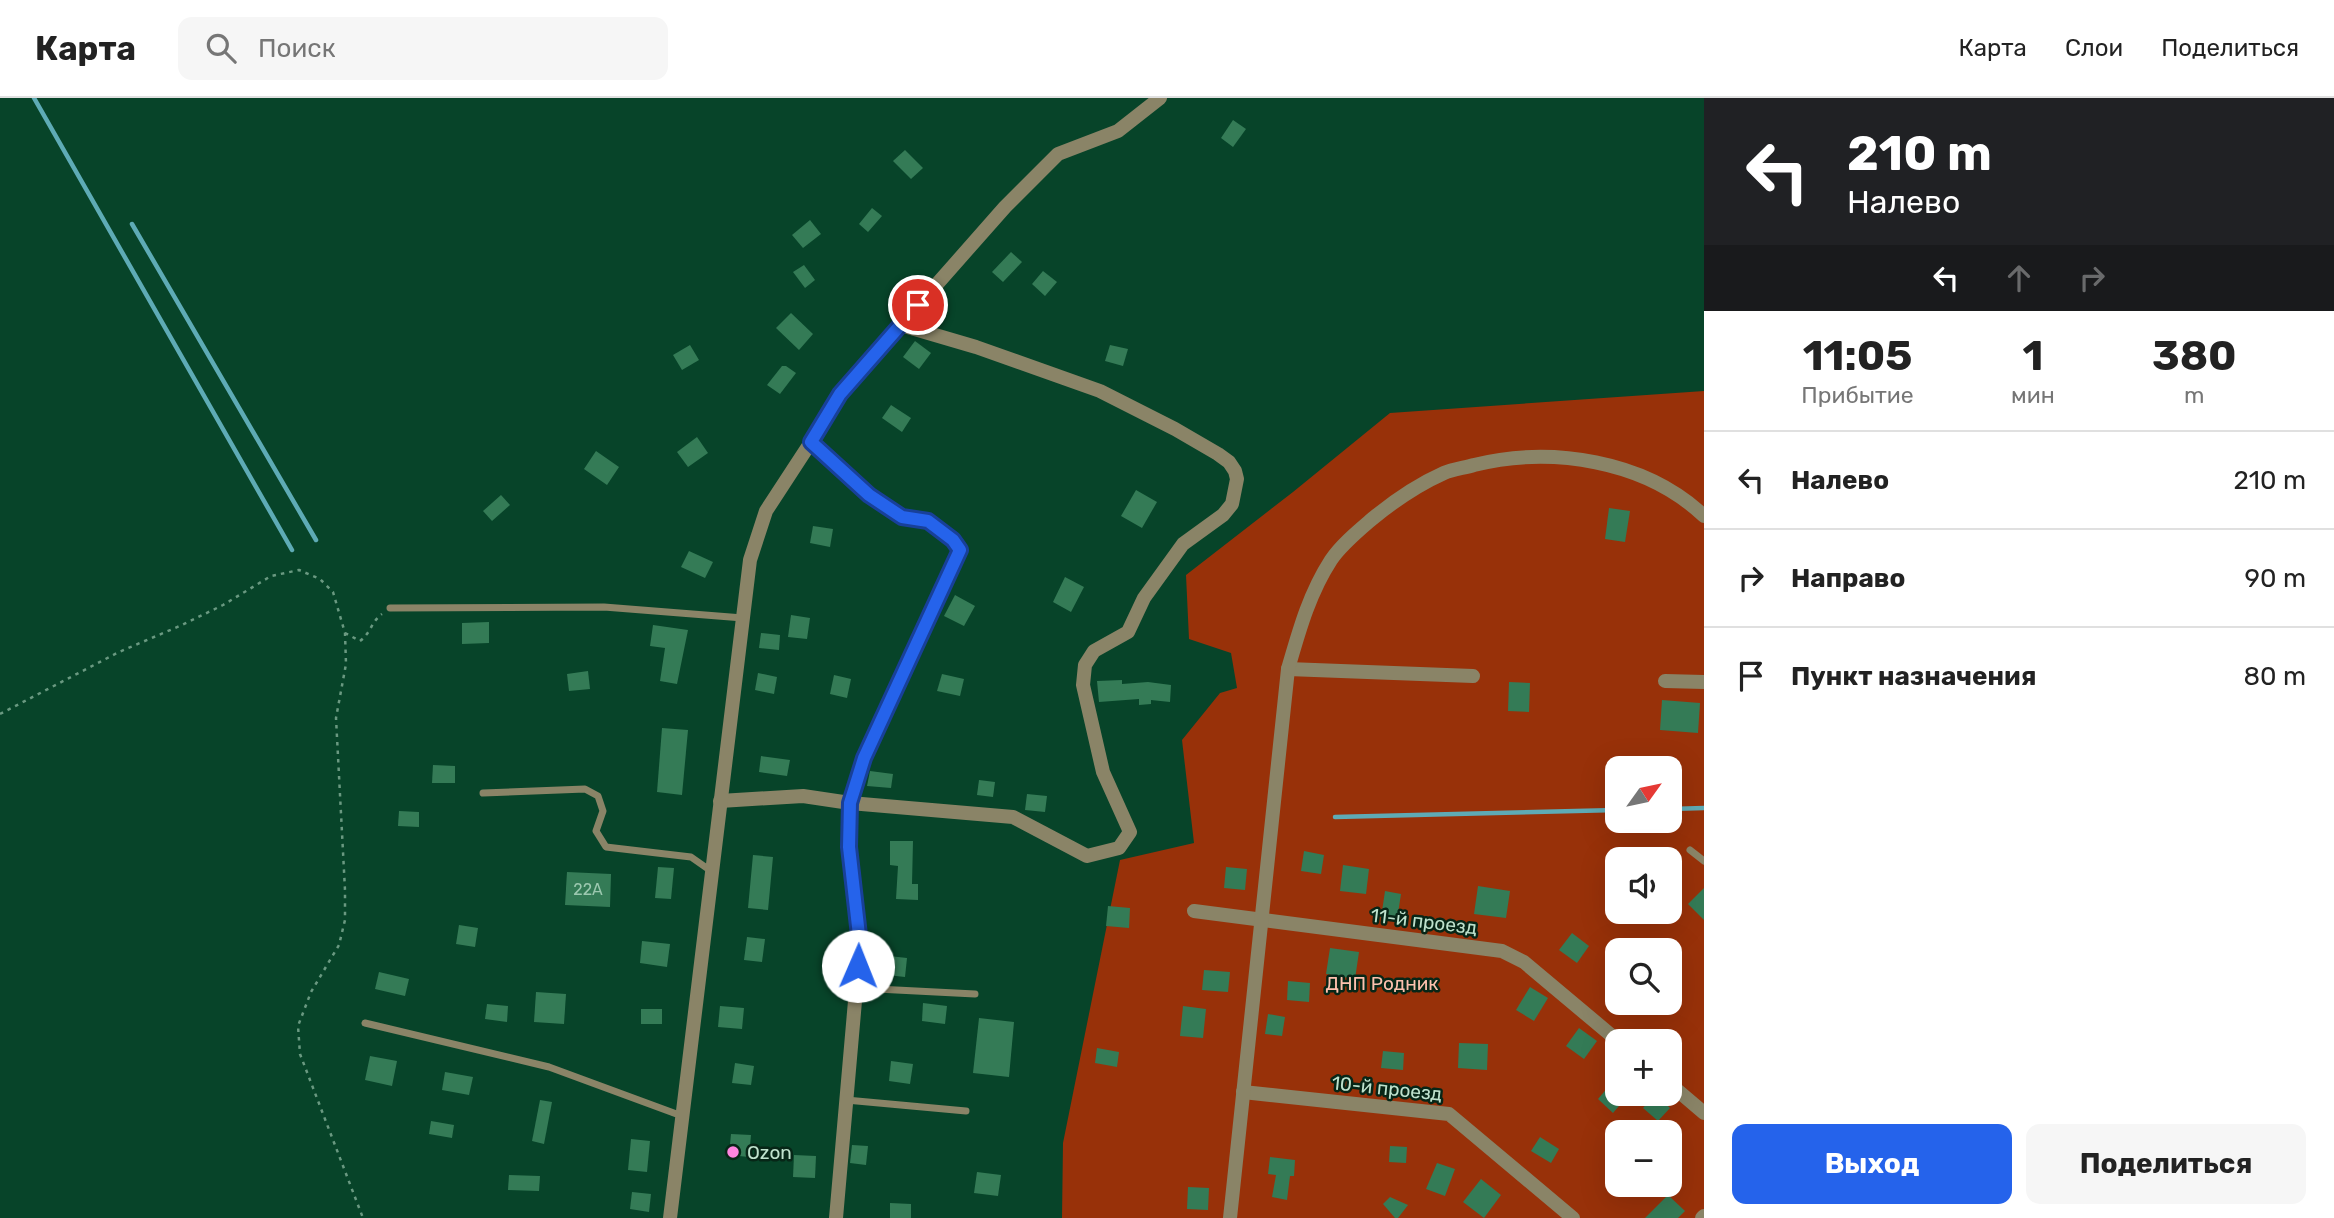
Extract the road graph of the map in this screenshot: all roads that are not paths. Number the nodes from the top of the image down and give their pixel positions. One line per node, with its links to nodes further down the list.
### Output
1 (1160, 98): 2 (street)
2 (901, 325): 3 (street); 13 (street)
3 (811, 442): 6 (street); 13 (street)
4 (1704, 516): 7 (street)
5 (390, 608): 6 (lane)
6 (744, 618): 12 (street)
7 (1288, 669): 8 (street); 18 (street)
8 (1473, 676)
9 (1665, 681): 10 (street)
10 (1704, 682)
11 (483, 793): 16 (lane)
12 (720, 802): 13 (street); 16 (street)
13 (850, 803): 19 (street)
14 (1690, 850): 15 (lane)
15 (1704, 861)
16 (713, 872): 28 (street)
17 (1194, 911): 18 (street, 11-й проезд)
18 (1262, 920): 22 (street, 11-й проезд); 23 (street)
19 (856, 988): 20 (lane); 25 (street)
20 (975, 994)
21 (365, 1023): 28 (lane)
22 (1605, 1030)
23 (1243, 1092): 31 (street); 32 (street, 10-й проезд)
24 (1682, 1094): 27 (street)
25 (845, 1100): 26 (lane); 30 (street)
26 (966, 1111)
27 (1704, 1113)
28 (682, 1116): 29 (street)
29 (670, 1218)
30 (835, 1218)
31 (1230, 1218)
32 (1573, 1218)

